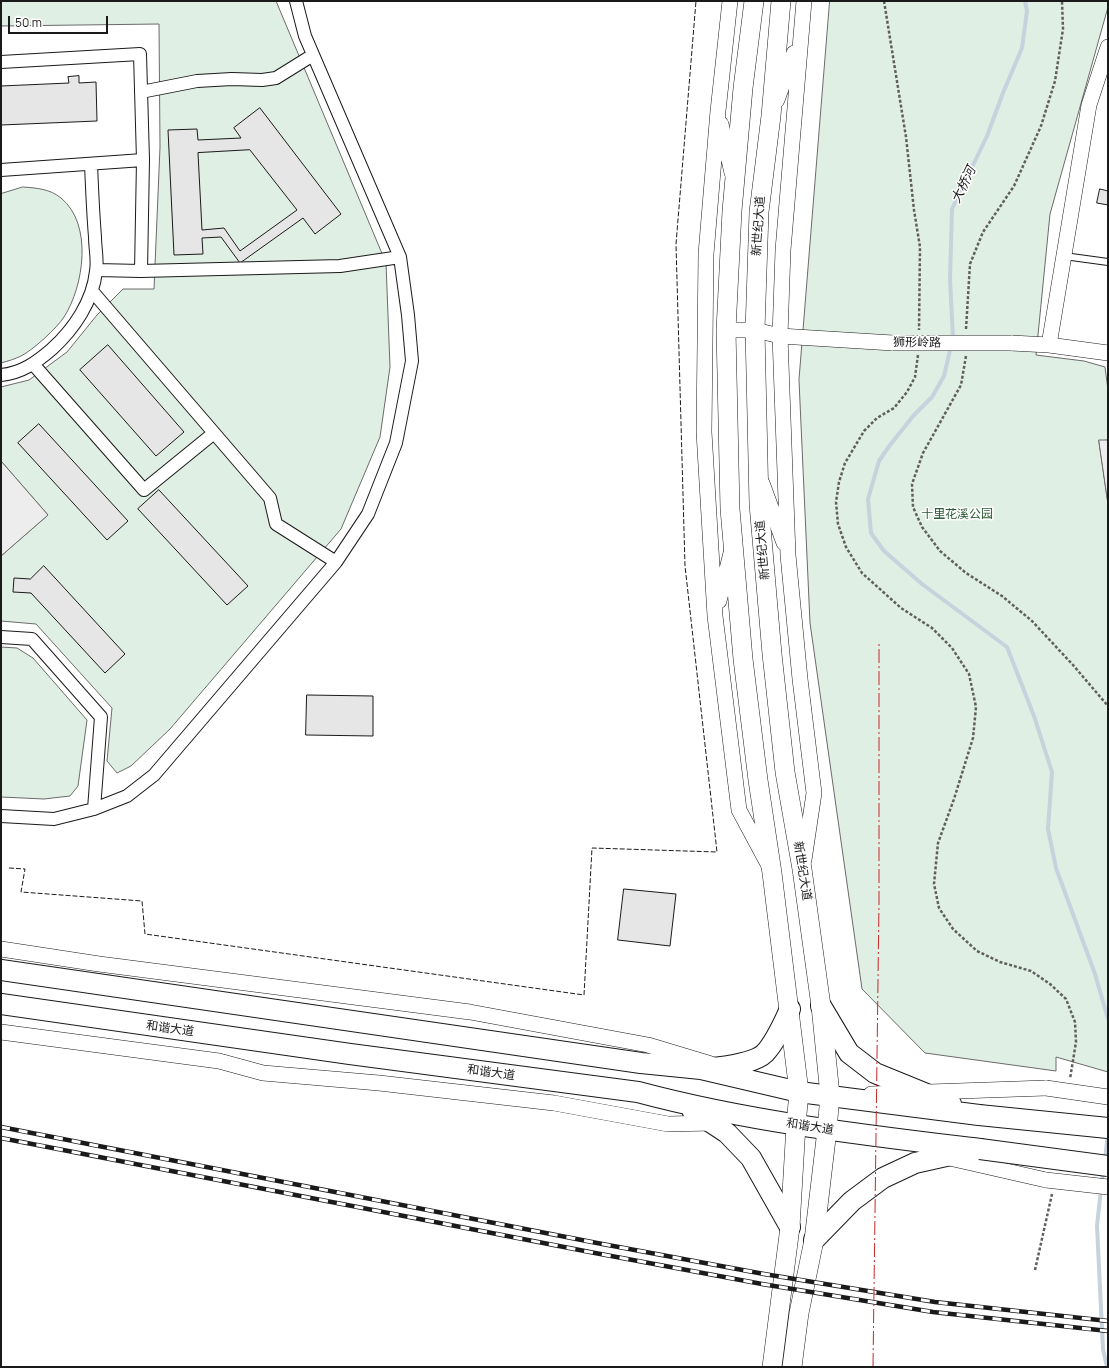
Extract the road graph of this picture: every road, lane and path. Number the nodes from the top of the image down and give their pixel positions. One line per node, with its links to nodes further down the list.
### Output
1 (296, 1): 10 (street)
2 (730, 1): 13 (street)
3 (754, 1): 18 (main road)
4 (781, 1): 14 (main road, 新世纪大道)
5 (804, 1): 8 (street)
6 (884, 1): 27 (path)
7 (1062, 1): 28 (path)
8 (801, 36): 14 (street); 29 (street)
9 (1108, 47): 19 (street)
10 (313, 55): 12 (street); 20 (street)
11 (1, 62): 12 (street)
12 (141, 92): 15 (street)
13 (718, 112): 18 (street); 41 (street)
14 (771, 116): 26 (main road, 新世纪大道)
15 (143, 160): 16 (street); 23 (street)
16 (91, 164): 17 (street); 22 (street)
17 (1, 170)
18 (735, 184): 25 (main road)
19 (1064, 256): 21 (lane); 30 (street)
20 (400, 258): 23 (street); 40 (street)
21 (1108, 262)
22 (97, 270): 23 (street); 24 (street)
23 (141, 271)
24 (92, 291): 34 (street); 36 (street)
25 (726, 330): 26 (street, 狮形岭路); 38 (main road)
26 (755, 330): 29 (street, 狮形岭路); 37 (main road, 新世纪大道)
27 (919, 331)
28 (966, 333)
29 (780, 336): 30 (street, 狮形岭路, bridge); 39 (street)
30 (1049, 345): 33 (street, 狮形岭路)
31 (966, 349): 43 (path)
32 (918, 352): 55 (path)
33 (1108, 354)
34 (32, 364): 35 (street); 36 (street)
35 (1, 375)
36 (214, 433): 40 (street)
37 (758, 474): 39 (street); 46 (main road, 新世纪大道)
38 (732, 548): 41 (street); 47 (main road)
39 (788, 555): 46 (street)
40 (336, 562): 44 (street)
41 (715, 616): 47 (street)
42 (1, 637): 44 (street)
43 (1108, 706)
44 (94, 809): 45 (street)
45 (1, 816)
46 (802, 869): 51 (main road, 新世纪大道)
47 (772, 873): 52 (main road)
48 (1, 949): 54 (street)
49 (1, 970): 54 (highway)
50 (1, 1004): 60 (highway, 和谐大道)
51 (821, 1006): 57 (highway); 58 (main road, 新世纪大道)
52 (790, 1009): 54 (highway); 56 (main road)
53 (1, 1032): 62 (street)
54 (710, 1068): 56 (highway)
55 (1070, 1081)
56 (799, 1092): 58 (highway); 63 (main road)
57 (924, 1093): 58 (street); 59 (street, bridge); 61 (highway)
58 (830, 1095): 61 (highway); 65 (main road, 新世纪大道)
59 (1108, 1097)
60 (684, 1104): 62 (highway); 63 (highway, 和谐大道)
61 (979, 1115): 64 (highway, bridge)
62 (712, 1123): 63 (street); 71 (highway)
63 (796, 1125): 65 (highway, 和谐大道); 71 (main road)
64 (1108, 1128)
65 (827, 1130): 66 (highway, 和谐大道); 67 (street); 72 (main road, 新世纪大道)
66 (980, 1149): 67 (highway); 68 (highway, 和谐大道, bridge)
67 (943, 1157): 69 (street); 72 (highway)
68 (1108, 1166)
69 (1049, 1186): 70 (street, bridge); 73 (path)
70 (1108, 1186)
71 (790, 1226): 74 (main road)
72 (814, 1240): 75 (main road, 新世纪大道)
73 (1035, 1270)
74 (772, 1367)
75 (792, 1367)

